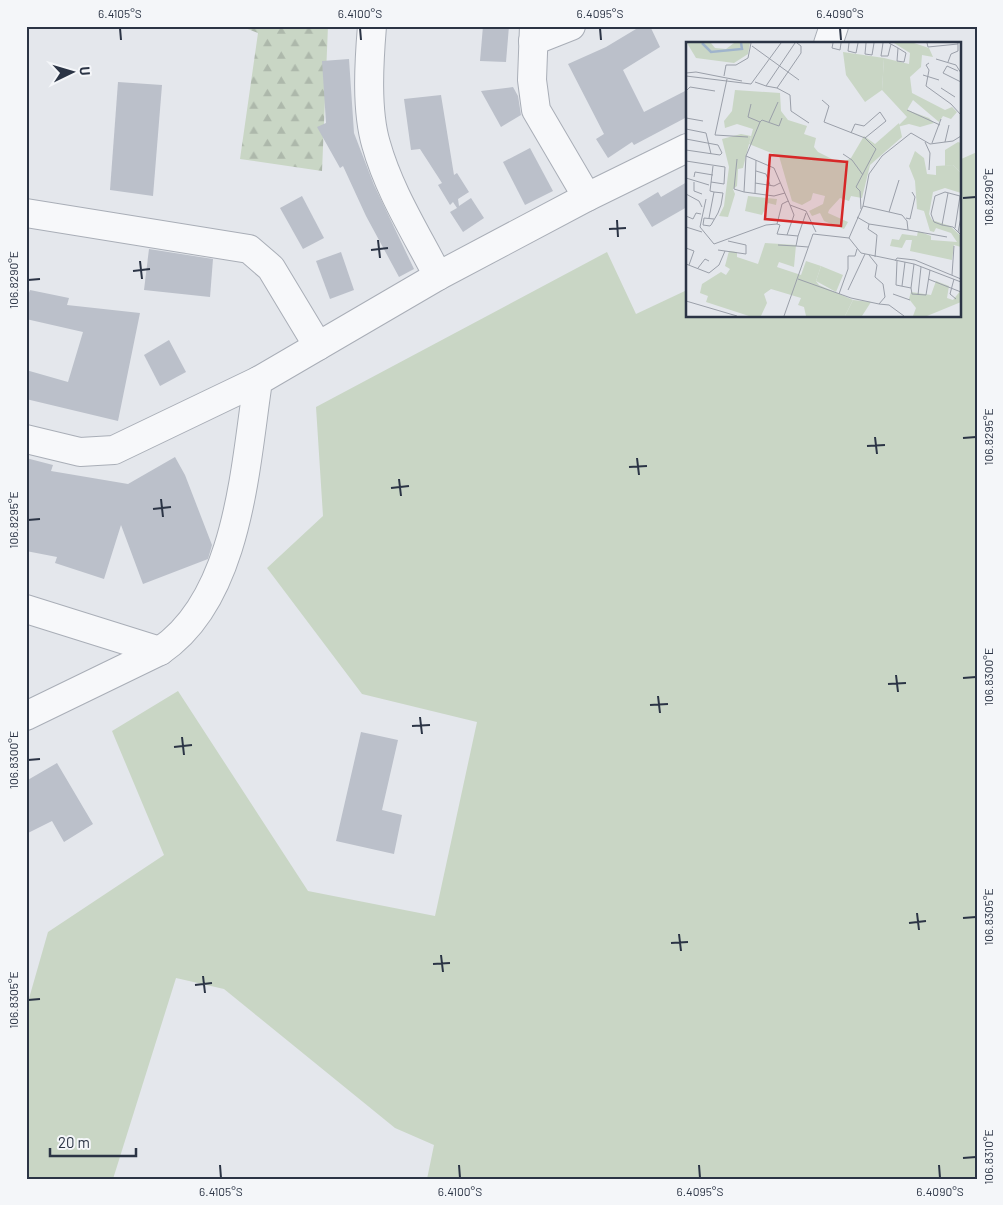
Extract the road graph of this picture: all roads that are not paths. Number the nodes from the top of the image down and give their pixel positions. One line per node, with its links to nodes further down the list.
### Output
1 (372, 26): 9 (street)
2 (571, 26): 4 (street)
3 (834, 26): 5 (street)
4 (534, 34): 7 (street)
5 (829, 42)
6 (686, 148): 7 (street)
7 (587, 197): 9 (street)
8 (26, 213): 10 (street)
9 (438, 276): 10 (street)
10 (318, 346): 11 (street)
11 (258, 381): 12 (street); 14 (street)
12 (26, 439)
13 (26, 609): 14 (street)
14 (160, 651): 15 (street)
15 (26, 716)

